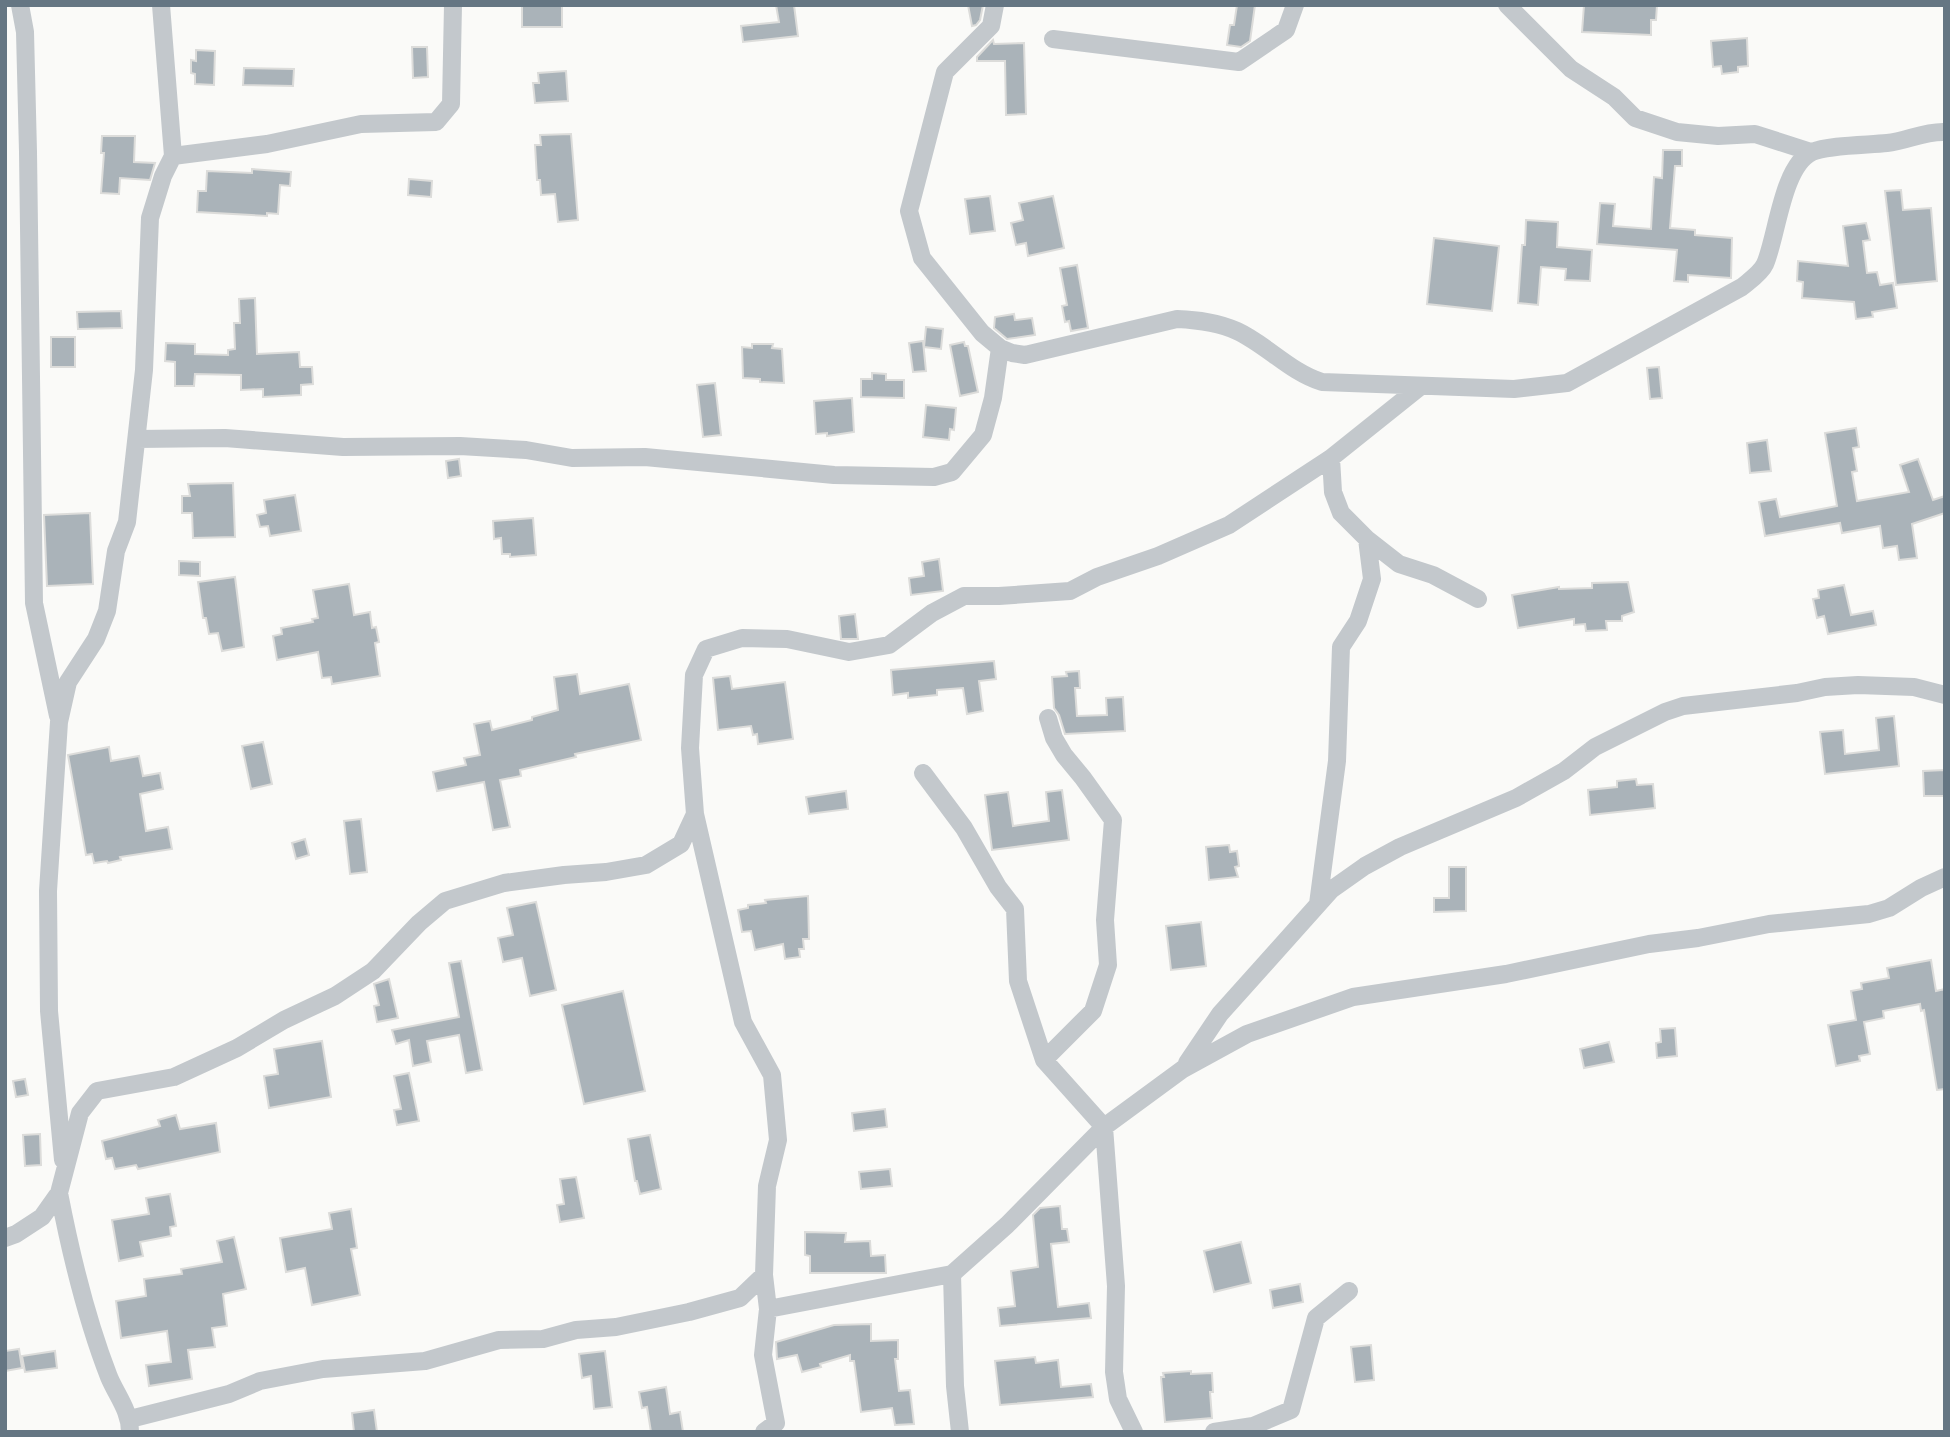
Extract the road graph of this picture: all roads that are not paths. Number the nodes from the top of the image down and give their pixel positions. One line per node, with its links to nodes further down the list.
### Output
1 (20, 5): 19 (street)
2 (161, 5): 10 (street)
3 (453, 5): 10 (street)
4 (995, 5): 11 (street)
5 (1295, 5): 7 (street)
6 (1507, 5): 9 (street)
7 (1052, 40)
8 (1945, 132): 9 (street)
9 (1811, 152): 12 (street)
10 (173, 156): 13 (street)
11 (1000, 348): 12 (street); 13 (street)
12 (1421, 386): 14 (street)
13 (137, 439): 19 (street)
14 (1331, 458): 15 (street); 21 (street)
15 (1367, 539): 16 (street); 23 (street)
16 (1478, 599)
17 (1945, 695): 23 (street)
18 (1048, 718): 24 (street)
19 (59, 722): 27 (street)
20 (922, 773): 24 (street)
21 (695, 814): 27 (street); 31 (street)
22 (1945, 877): 25 (street)
23 (1318, 904): 25 (street)
24 (1044, 1060): 26 (street)
25 (1183, 1069): 26 (street)
26 (1104, 1127): 30 (street); 37 (street)
27 (64, 1166): 28 (street)
28 (59, 1194): 29 (street); 34 (street)
29 (5, 1237)
30 (952, 1274): 33 (street); 36 (street)
31 (764, 1275): 33 (street); 34 (street)
32 (1349, 1291): 38 (street)
33 (768, 1309): 35 (street)
34 (130, 1425)
35 (774, 1429)
36 (960, 1432)
37 (1134, 1432)
38 (1214, 1432)

